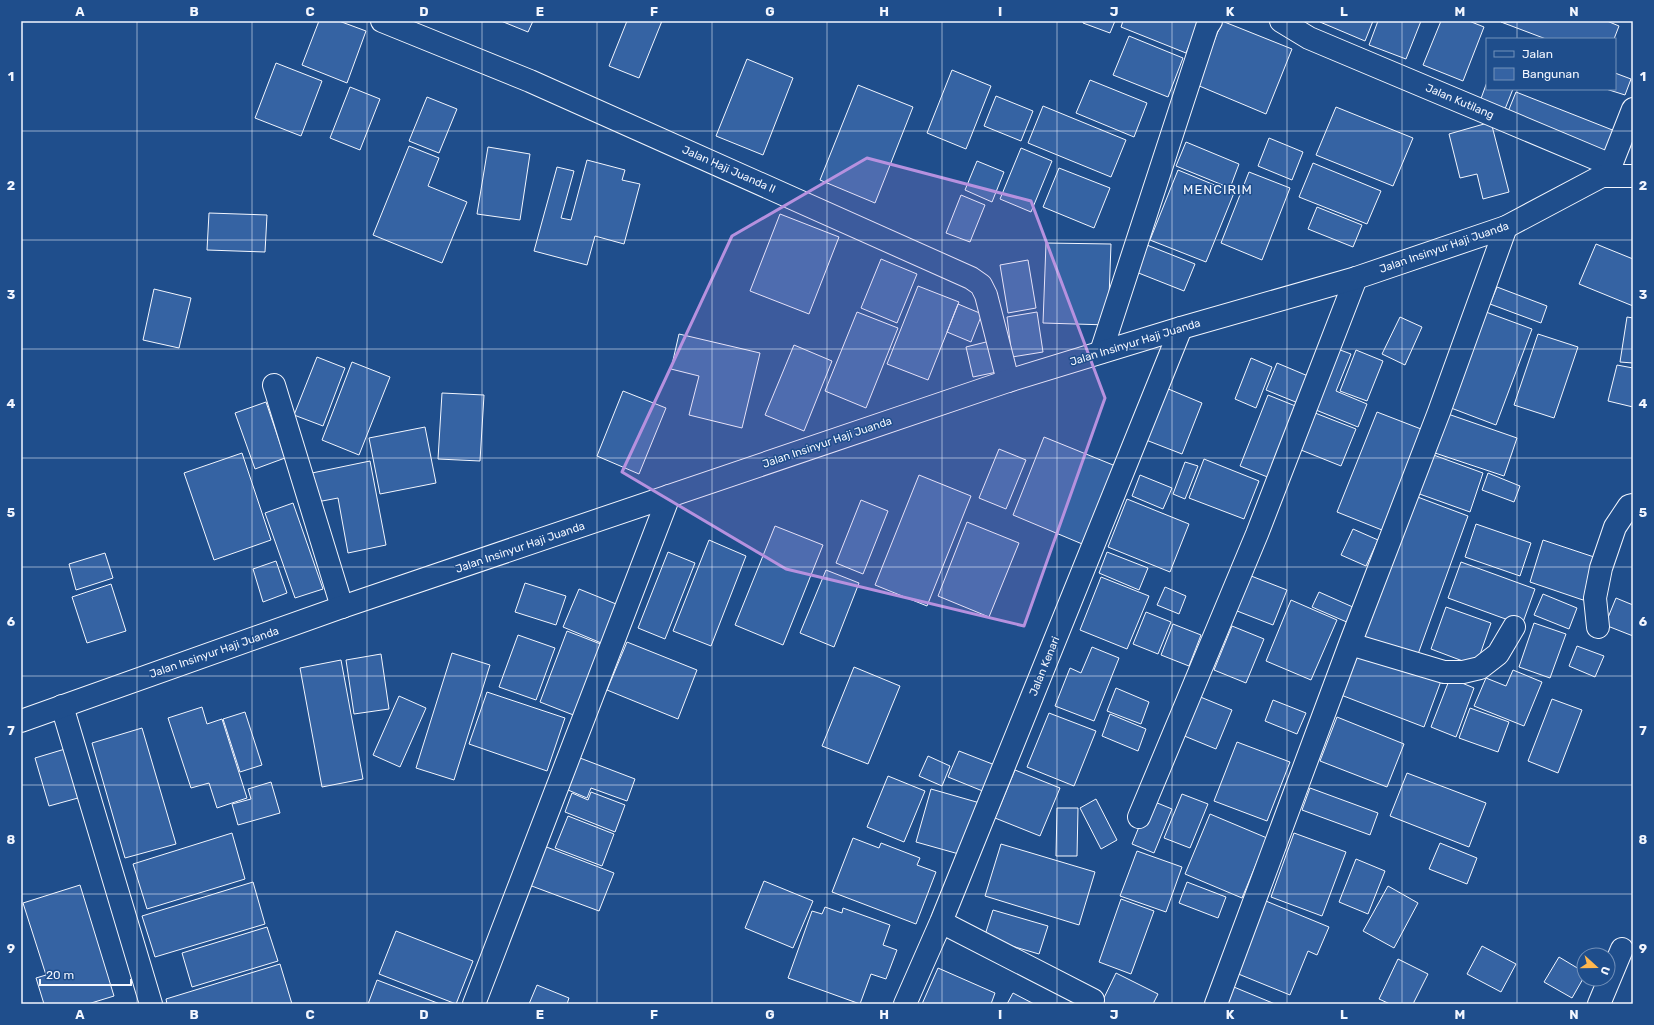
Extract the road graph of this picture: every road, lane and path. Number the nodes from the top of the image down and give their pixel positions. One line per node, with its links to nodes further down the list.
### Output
1 (382, 21): 12 (street, Jalan Haji Juanda II)
2 (1210, 21): 11 (street)
3 (1281, 21): 4 (street, Jalan Kutilang)
4 (1312, 29): 6 (street, Jalan Kutilang)
5 (1633, 110): 6 (street)
6 (1607, 170): 7 (street, Jalan Insinyur Haji Juanda); 8 (street, Jalan Insinyur Haji Juanda)
7 (1633, 176)
8 (1506, 227): 9 (street, Jalan Insinyur Haji Juanda); 19 (street)
9 (1356, 278): 10 (street, Jalan Insinyur Haji Juanda); 22 (street)
10 (1181, 328): 11 (street, Jalan Insinyur Haji Juanda); 23 (street, Jalan Kenari)
11 (1101, 352): 12 (street, Jalan Insinyur Haji Juanda)
12 (1008, 380): 14 (street, Jalan Insinyur Haji Juanda)
13 (274, 385): 16 (street)
14 (669, 496): 16 (street, Jalan Insinyur Haji Juanda); 27 (street)
15 (1633, 505): 18 (street)
16 (342, 607): 20 (street, Jalan Insinyur Haji Juanda)
17 (1514, 627): 19 (street)
18 (1598, 627)
19 (1350, 644): 29 (street)
20 (62, 706): 21 (street, Jalan Insinyur Haji Juanda); 26 (street)
21 (21, 721)
22 (1139, 817)
23 (941, 922): 25 (street); 28 (street, Jalan Kenari)
24 (1622, 949): 30 (street)
25 (1093, 1000)
26 (151, 1004)
27 (474, 1004)
28 (905, 1004)
29 (1216, 1004)
30 (1599, 1004)

